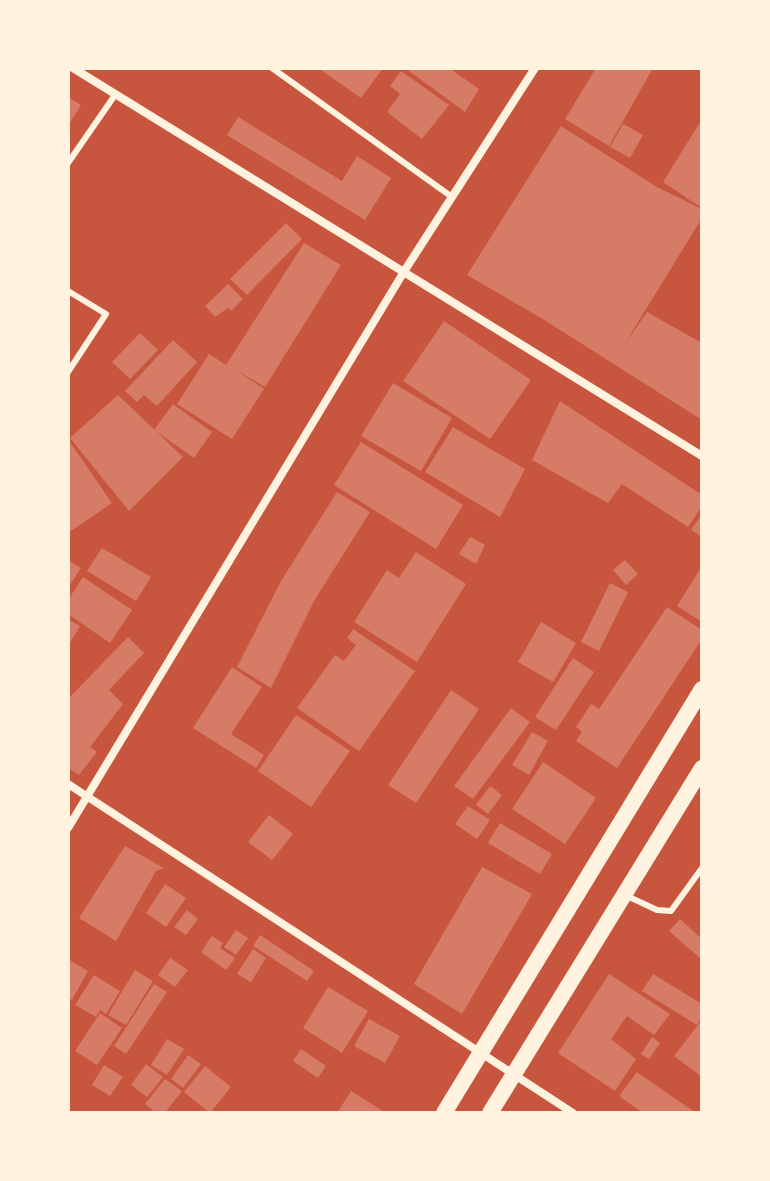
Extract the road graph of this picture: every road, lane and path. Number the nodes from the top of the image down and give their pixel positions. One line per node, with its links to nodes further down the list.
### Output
1 (73, 68): 4 (street)
2 (272, 68): 6 (lane)
3 (535, 68): 6 (street)
4 (115, 95): 5 (lane); 7 (street)
5 (68, 163)
6 (452, 197): 7 (street)
7 (405, 270): 10 (street); 14 (street)
8 (68, 291): 9 (lane)
9 (68, 372)
10 (702, 456)
11 (702, 689): 18 (main road)
12 (702, 768): 17 (main road)
13 (68, 784): 14 (street)
14 (88, 797): 15 (street); 18 (street)
15 (68, 828)
16 (702, 868): 17 (lane)
17 (624, 895): 19 (main road)
18 (481, 1053): 19 (street); 20 (main road)
19 (513, 1075): 21 (main road); 22 (street)
20 (444, 1113)
21 (490, 1113)
22 (573, 1113)

